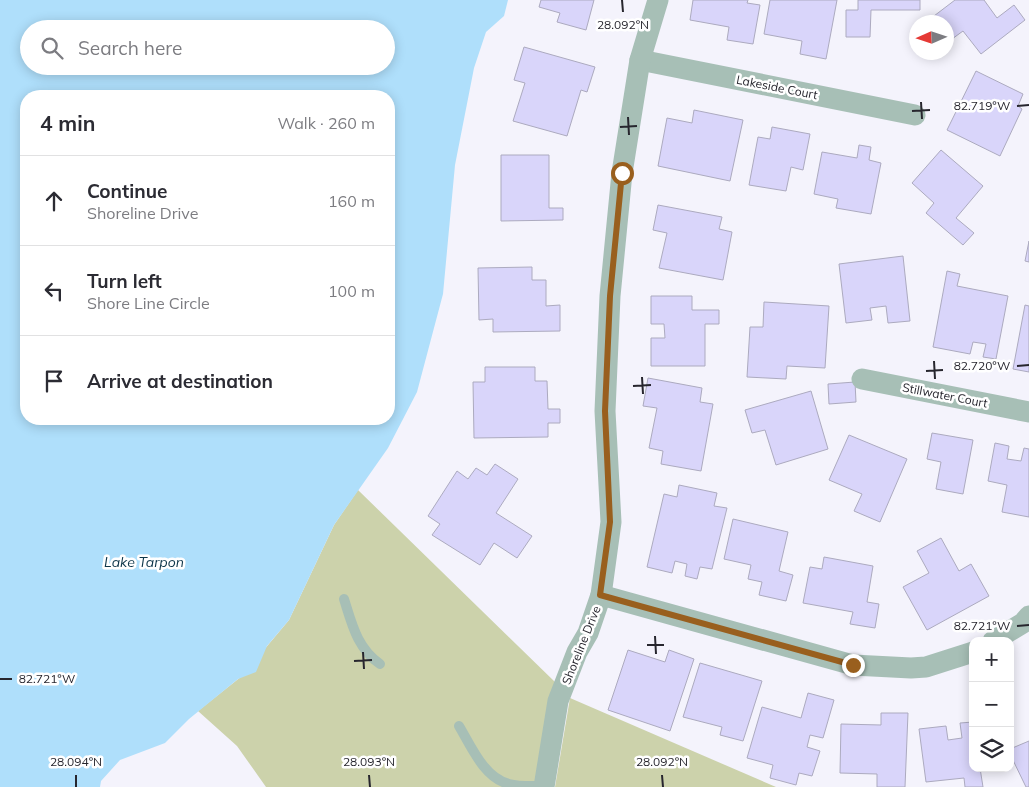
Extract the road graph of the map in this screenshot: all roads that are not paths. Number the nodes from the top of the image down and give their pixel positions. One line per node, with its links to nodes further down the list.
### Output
1 (658, 0): 2 (street, Shoreline Drive)
2 (640, 60): 3 (street, Lakeside Court); 6 (street, Shoreline Drive)
3 (914, 115)
4 (862, 379): 5 (street, Stillwater Court)
5 (1029, 412)
6 (600, 595): 10 (street); 13 (street, Shoreline Drive)
7 (344, 599): 11 (lane)
8 (1029, 616): 9 (street)
9 (1000, 637)
10 (969, 653)
11 (380, 664)
12 (459, 726): 13 (lane)
13 (544, 787)

